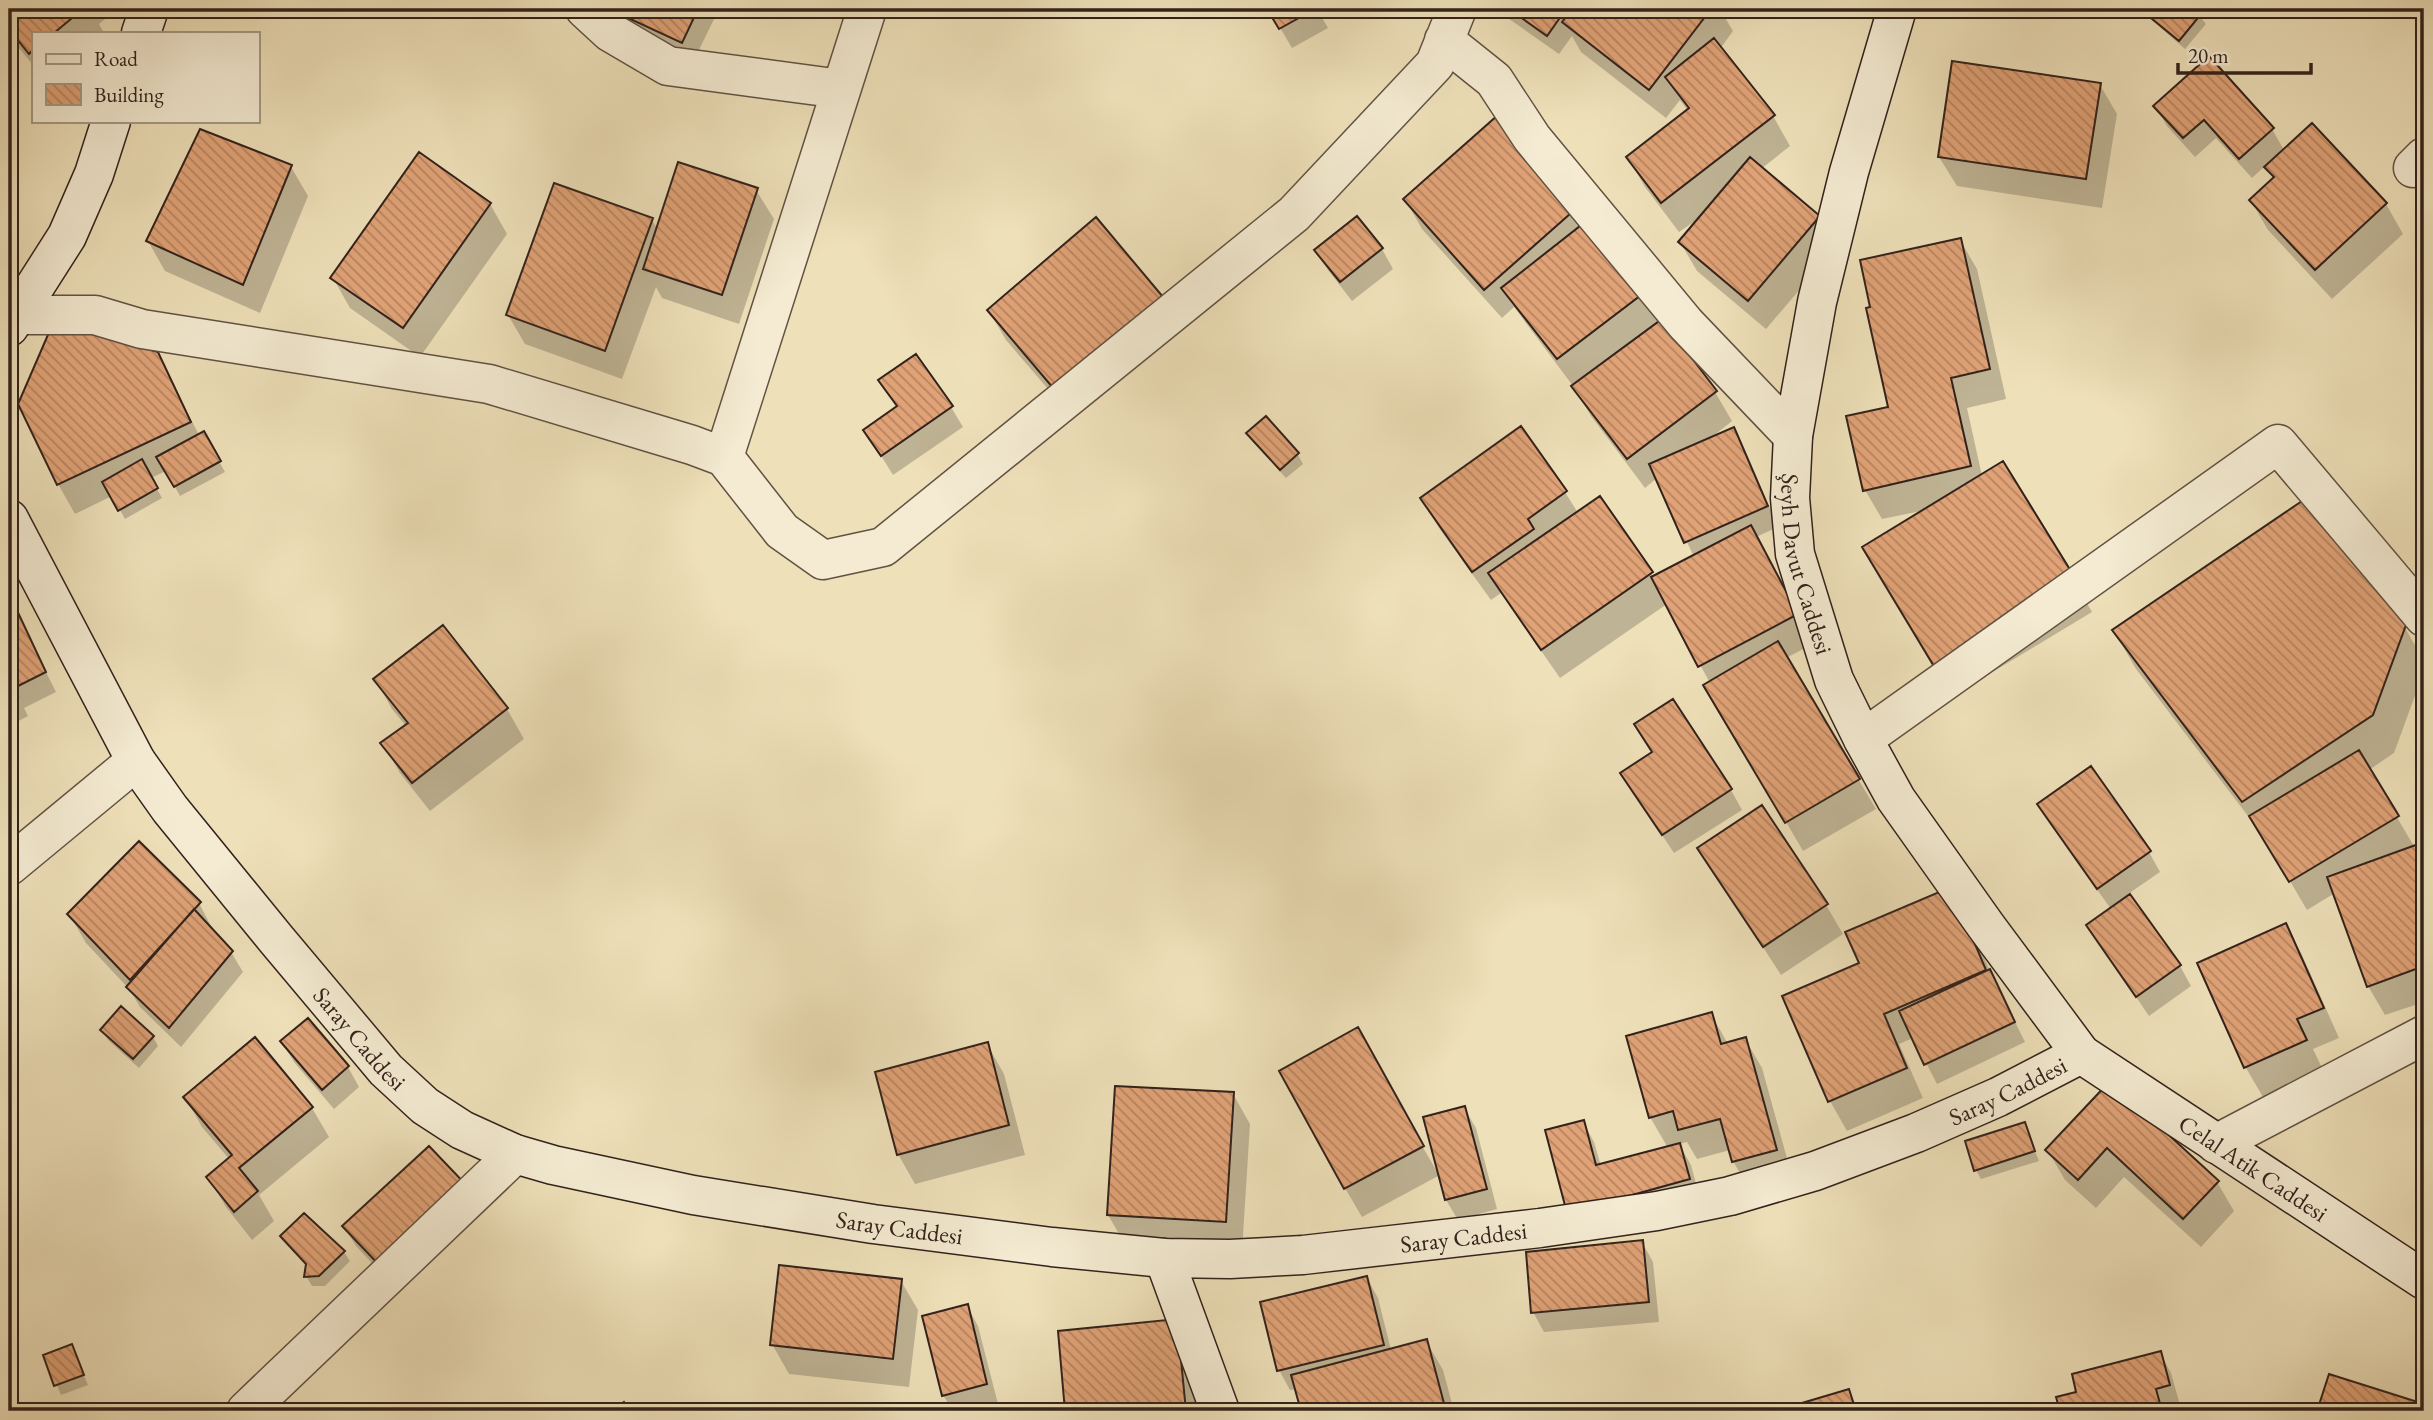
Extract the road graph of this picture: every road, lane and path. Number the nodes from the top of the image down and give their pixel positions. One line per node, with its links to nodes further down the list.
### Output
1 (149, 9): 6 (street)
2 (585, 9): 7 (street)
3 (867, 9): 7 (street)
4 (1897, 9): 10 (street, Şeyh Davut Caddesi)
5 (1450, 24): 10 (street); 11 (street)
6 (141, 32)
7 (841, 89): 11 (street)
8 (111, 122): 9 (street)
9 (11, 317): 11 (street)
10 (1793, 436): 14 (street, Şeyh Davut Caddesi)
11 (724, 457)
12 (9, 519): 15 (street, Saray Caddesi)
13 (2424, 618): 14 (street)
14 (1863, 739): 18 (street, Şeyh Davut Caddesi)
15 (136, 761): 16 (street); 20 (street, Saray Caddesi)
16 (9, 866)
17 (2424, 1035): 19 (street)
18 (2081, 1054): 19 (street, Celal Atik Caddesi); 21 (street, Saray Caddesi)
19 (2216, 1144): 22 (street, Celal Atik Caddesi)
20 (514, 1154): 21 (street, Saray Caddesi); 23 (street)
21 (1164, 1258): 24 (street)
22 (2424, 1280)
23 (246, 1411)
24 (1220, 1411)

